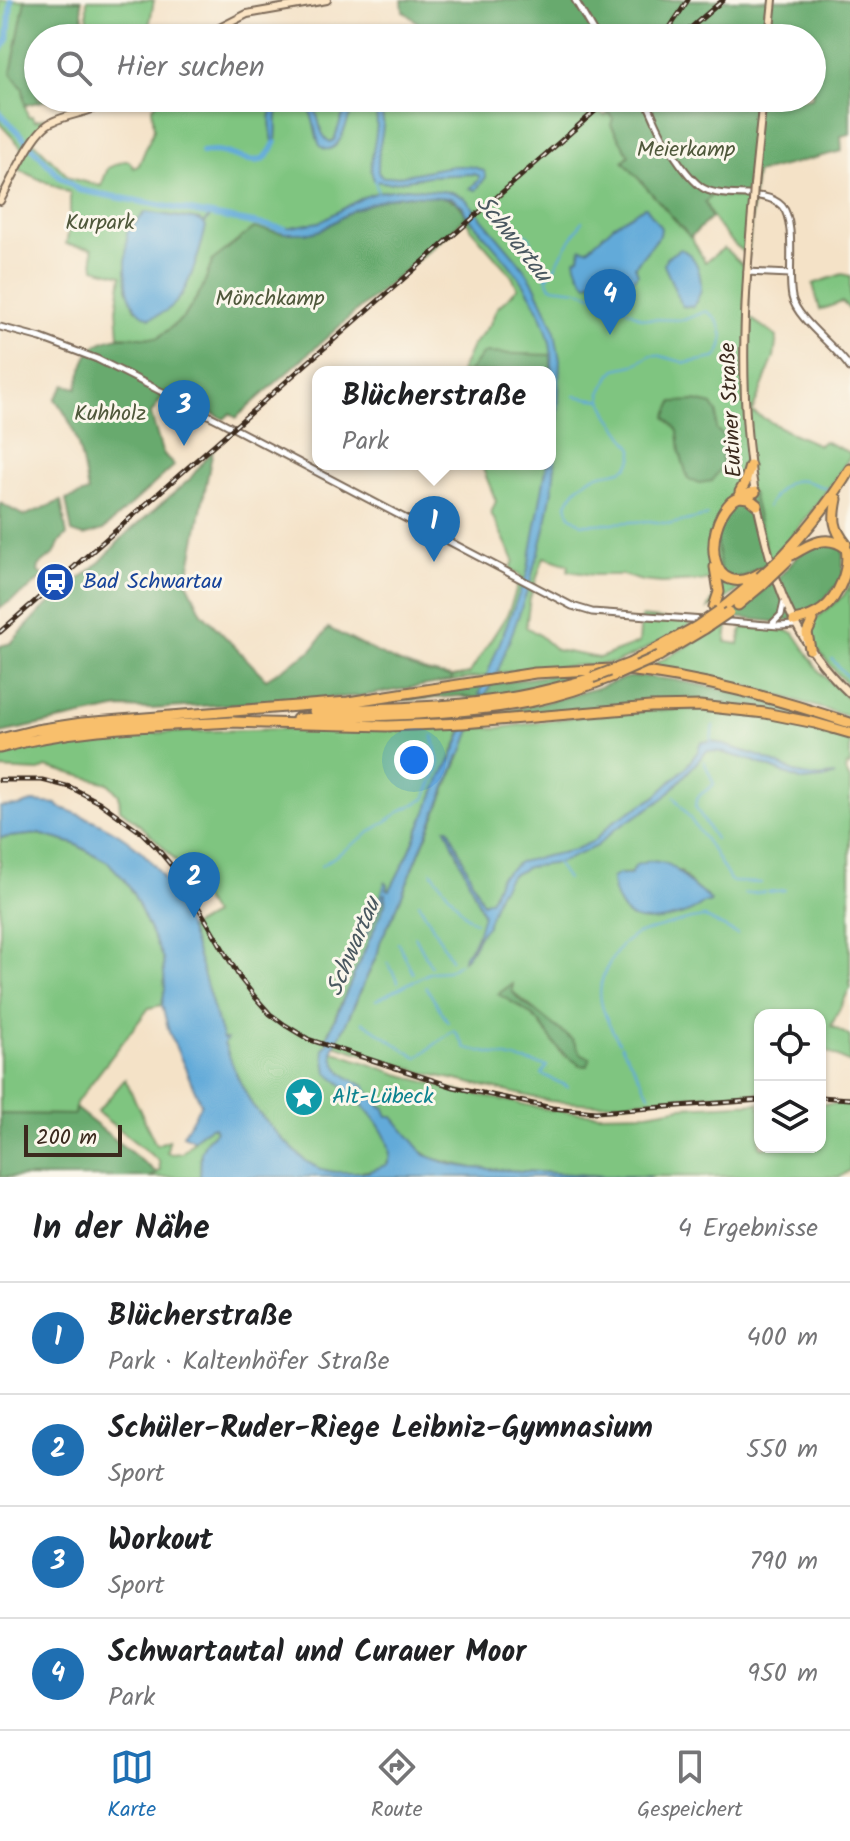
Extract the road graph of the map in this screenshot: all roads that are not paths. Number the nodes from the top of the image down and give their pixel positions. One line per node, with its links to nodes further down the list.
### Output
1 (327, 0): 4 (main road)
2 (576, 0): 5 (street)
3 (773, 0): 6 (main road)
4 (227, 24)
5 (589, 24)
6 (770, 24)
7 (86, 112): 10 (main road)
8 (651, 112): 12 (street)
9 (762, 112): 11 (main road, Eutiner Straße, bridge)
10 (0, 201)
11 (747, 272): 12 (street); 15 (main road, Eutiner Straße)
12 (790, 274): 14 (street)
13 (0, 327): 31 (street)
14 (850, 368)
15 (750, 466): 18 (main road, Eutiner Straße); 19 (highway)
16 (850, 469): 23 (highway)
17 (850, 480): 20 (highway)
18 (754, 490): 19 (highway); 21 (main road, Eutiner Straße)
19 (740, 494): 21 (highway); 25 (highway); 27 (highway)
20 (837, 499): 22 (highway); 23 (highway)
21 (757, 505): 26 (main road, Eutiner Straße)
22 (850, 550)
23 (786, 555): 25 (highway, bridge); 30 (highway)
24 (850, 573): 28 (highway)
25 (761, 578): 27 (highway)
26 (784, 602): 29 (street); 30 (main road, Eutiner Straße)
27 (721, 610): 33 (highway, bridge)
28 (813, 620): 30 (highway); 32 (highway)
29 (773, 623): 30 (street); 31 (street)
30 (794, 623): 31 (street); 32 (main road, Eutiner Straße)
31 (764, 625)
32 (810, 649): 34 (main road, Eutiner Straße)
33 (656, 654): 35 (highway, bridge); 36 (highway, bridge)
34 (850, 694)
35 (182, 716): 37 (highway); 39 (highway)
36 (230, 722): 38 (highway); 40 (highway)
37 (850, 723)
38 (850, 733)
39 (0, 739)
40 (0, 748)

